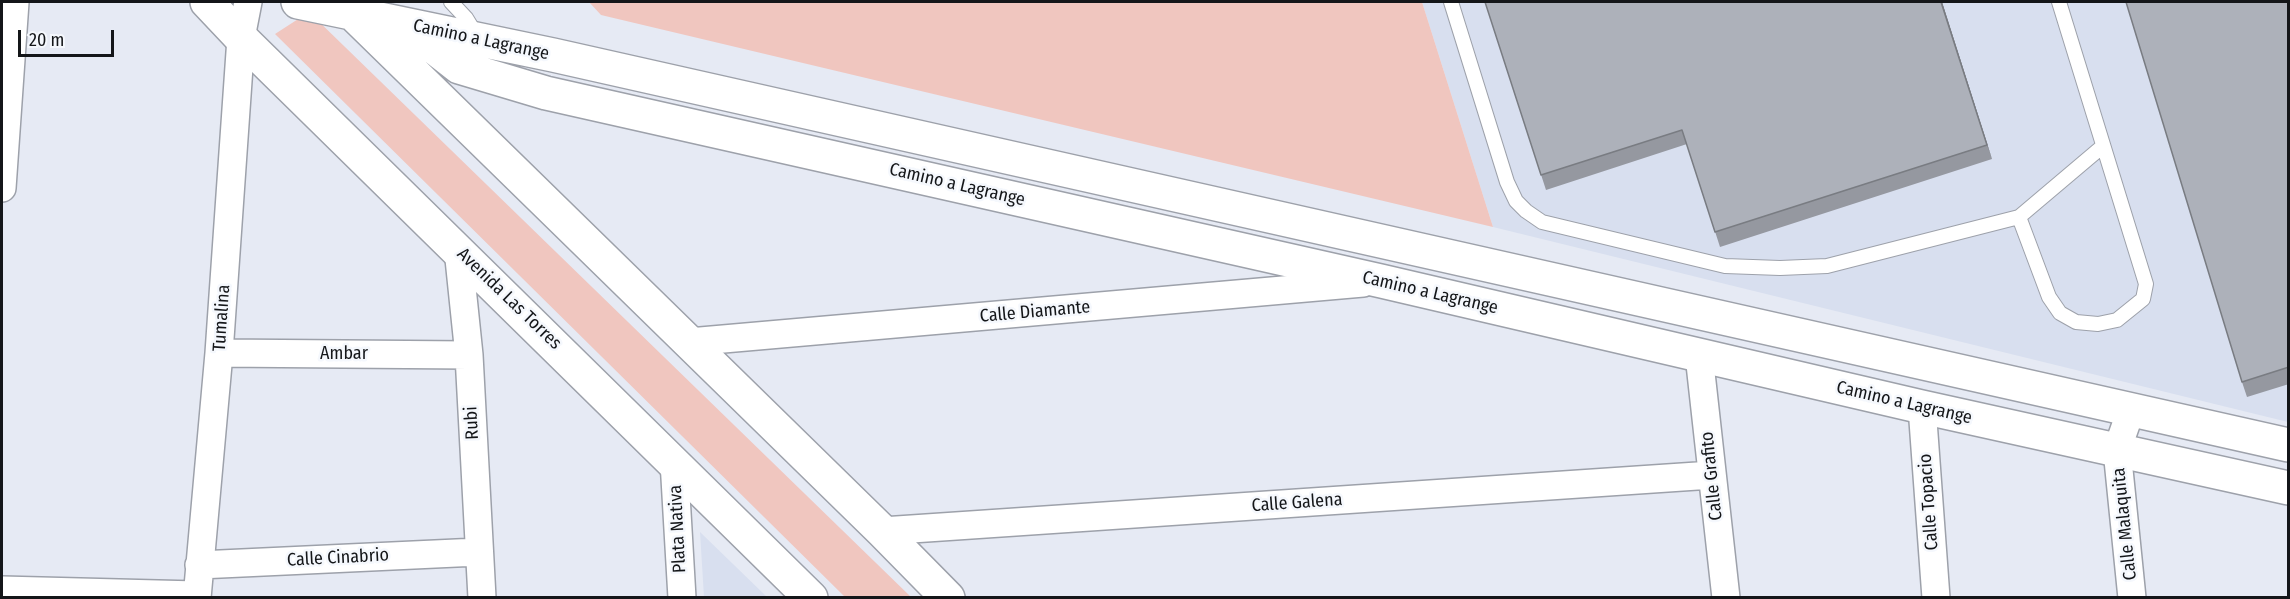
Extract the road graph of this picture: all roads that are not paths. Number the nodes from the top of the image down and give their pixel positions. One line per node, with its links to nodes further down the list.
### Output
1 (15, 2): 14 (street)
2 (207, 2): 10 (street, Avenida Las Torres)
3 (248, 2): 10 (street, Tumalina)
4 (298, 2): 8 (street)
5 (451, 2): 11 (lane)
6 (1451, 2): 16 (lane)
7 (2059, 2): 13 (lane)
8 (346, 7): 9 (street); 19 (street)
9 (402, 22): 11 (street, Camino a Lagrange); 12 (street, Camino a Lagrange)
10 (241, 38): 17 (street, Avenida Las Torres); 20 (street, Tumalina)
11 (479, 39): 12 (lane); 24 (street, Camino a Lagrange)
12 (492, 77): 18 (street, Camino a Lagrange)
13 (2103, 146): 16 (lane); 16 (lane)
14 (2, 180): 15 (street)
15 (2, 188)
16 (2019, 217)
17 (458, 249): 21 (street, Rubi); 27 (street, Avenida Las Torres)
18 (1381, 281): 19 (street, Calle Diamante); 22 (street, Camino a Lagrange)
19 (689, 342): 30 (street)
20 (219, 352): 21 (street, Ambar); 32 (street, Tumalina)
21 (469, 355): 31 (street, Rubi)
22 (1699, 356): 23 (street, Camino a Lagrange); 28 (street, Calle Grafito)
23 (1922, 407): 26 (street, Camino a Lagrange); 40 (street, Calle Topacio)
24 (2131, 410): 25 (street, Camino a Lagrange); 26 (street)
25 (2289, 445)
26 (2117, 450): 29 (street, Camino a Lagrange); 41 (street, Calle Malaquita)
27 (674, 461): 36 (street, Plata Nativa); 37 (street, Avenida Las Torres)
28 (1712, 475): 30 (street, Calle Galena); 39 (street, Calle Grafito)
29 (2289, 488)
30 (882, 531): 38 (street)
31 (478, 552): 32 (street, Calle Cinabrio); 35 (street, Rubi)
32 (199, 565): 34 (street, Tumalina)
33 (2, 590): 34 (street)
34 (197, 596)
35 (482, 597)
36 (682, 597)
37 (811, 597)
38 (948, 597)
39 (1726, 597)
40 (1936, 597)
41 (2132, 597)

